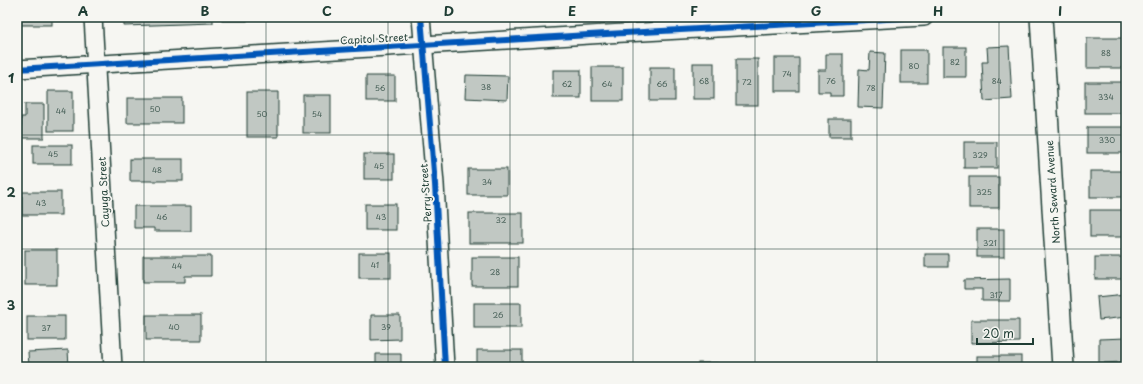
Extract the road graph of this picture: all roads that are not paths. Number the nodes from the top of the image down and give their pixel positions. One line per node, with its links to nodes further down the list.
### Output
1 (93, 17): 7 (street, Cayuga Street)
2 (421, 17): 6 (street, Perry Street)
3 (924, 17): 5 (street, Capitol Street)
4 (1041, 17): 11 (street, North Seward Avenue)
5 (744, 22): 6 (street, Capitol Street)
6 (423, 45): 7 (street, Capitol Street); 10 (street, Perry Street)
7 (95, 64): 8 (street, Capitol Street); 9 (street, Cayuga Street)
8 (17, 69)
9 (112, 367)
10 (445, 367)
11 (1063, 367)

